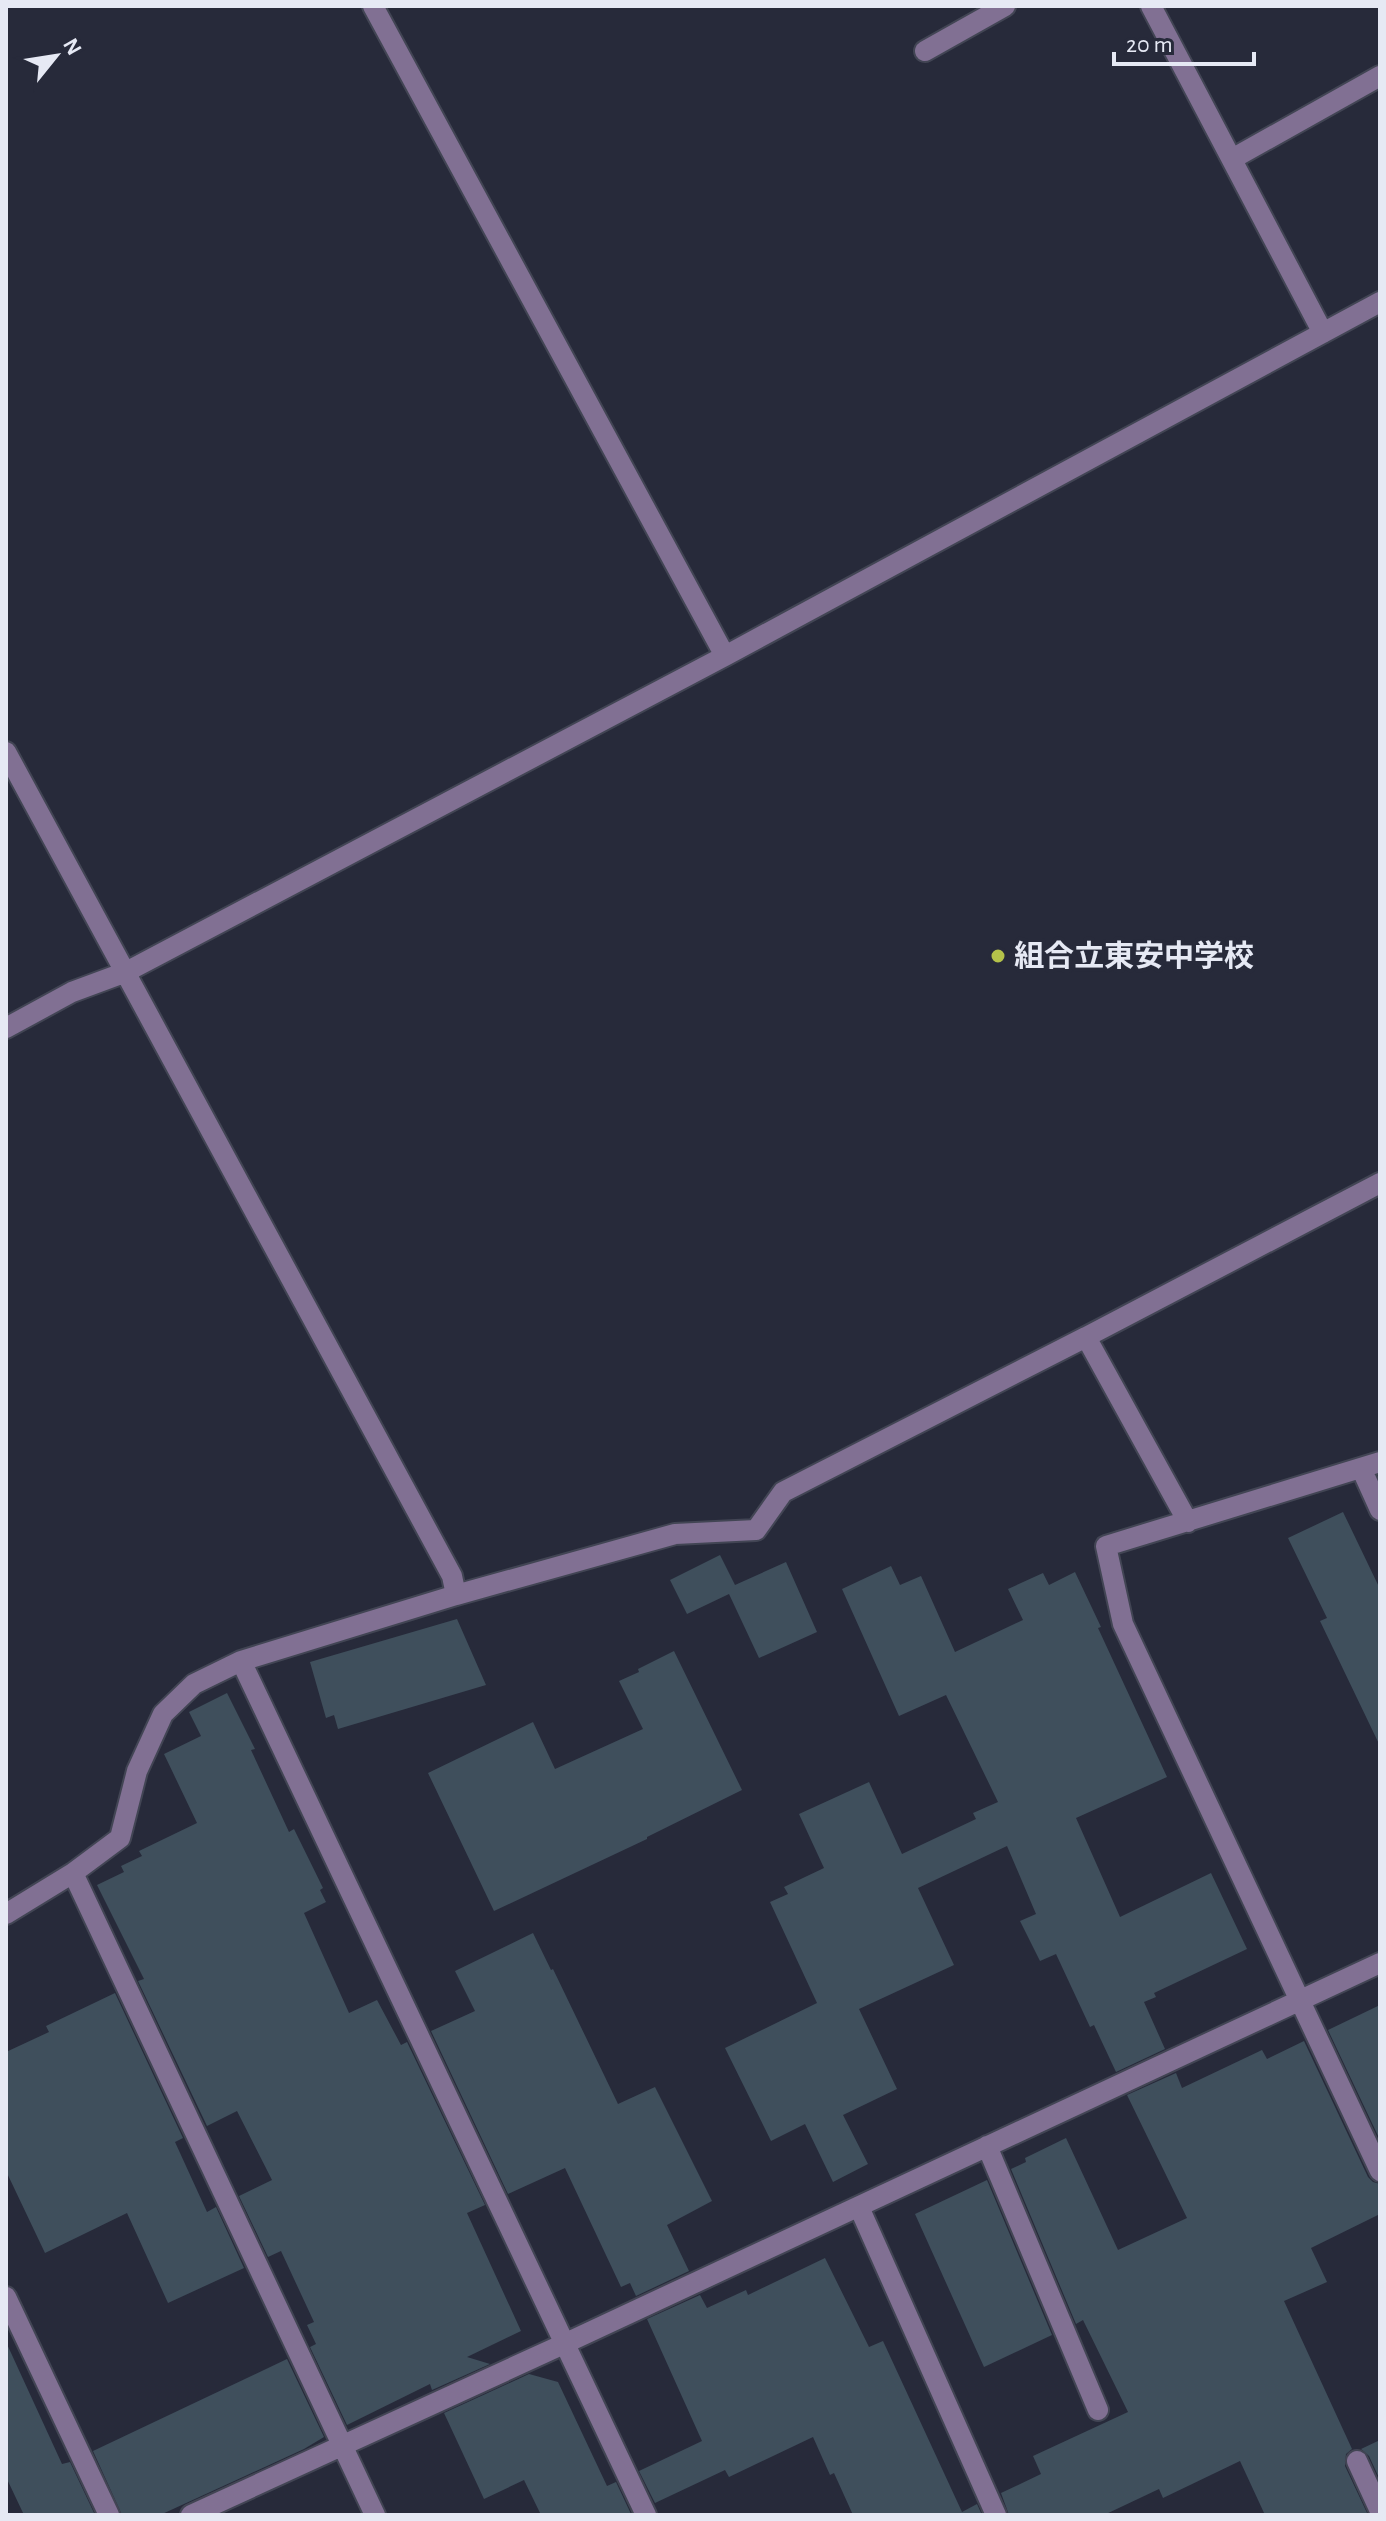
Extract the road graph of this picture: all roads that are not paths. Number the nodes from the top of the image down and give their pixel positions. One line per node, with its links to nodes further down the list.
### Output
1 (373, 6): 9 (street)
2 (1005, 6): 4 (street)
3 (1151, 6): 6 (street)
4 (925, 51)
5 (1380, 76): 6 (street)
6 (1232, 159): 8 (street)
7 (1380, 302): 8 (street)
8 (1323, 333): 9 (street)
9 (725, 656): 11 (street)
10 (6, 752): 11 (street)
11 (126, 972): 12 (street); 18 (street)
12 (6, 1028)
13 (1380, 1183): 14 (street)
14 (1086, 1337): 17 (street); 18 (street)
15 (1370, 1465): 16 (street); 17 (street)
16 (1380, 1510)
17 (1188, 1522): 23 (street)
18 (456, 1595): 19 (street)
19 (241, 1661): 20 (street); 28 (street)
20 (73, 1873): 21 (street); 30 (street)
21 (6, 1914)
22 (1380, 1963): 23 (street)
23 (1299, 2000): 24 (street); 25 (street)
24 (987, 2146): 26 (street); 29 (street)
25 (1380, 2171)
26 (859, 2207): 28 (street); 37 (street)
27 (6, 2297): 33 (street)
28 (566, 2343): 30 (street); 36 (street)
29 (1098, 2410)
30 (343, 2446): 34 (street); 35 (street)
31 (1357, 2461): 32 (street)
32 (1380, 2511)
33 (109, 2515)
34 (191, 2515)
35 (375, 2515)
36 (646, 2515)
37 (996, 2515)

